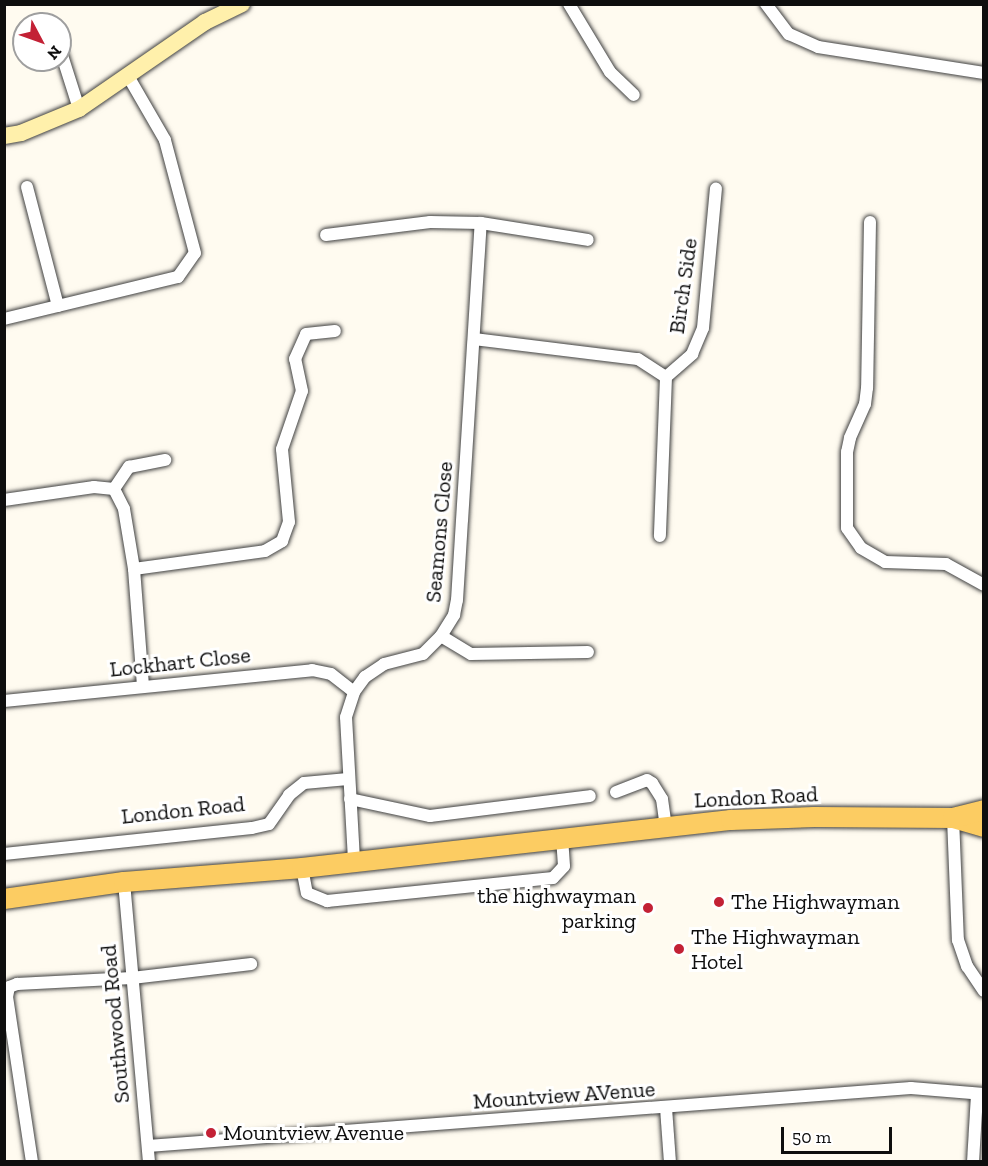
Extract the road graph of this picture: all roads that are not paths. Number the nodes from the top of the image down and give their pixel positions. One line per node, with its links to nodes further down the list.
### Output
1 (242, 4): 6 (street)
2 (569, 4): 7 (street)
3 (766, 4): 5 (street)
4 (67, 72): 8 (street)
5 (984, 73)
6 (128, 76): 8 (street); 16 (street)
7 (634, 95)
8 (79, 109): 9 (street)
9 (4, 136)
10 (27, 187): 16 (street)
11 (716, 189): 20 (street, Birch Side)
12 (870, 222): 26 (street)
13 (481, 224): 14 (street); 15 (street); 19 (street, Seamons Close)
14 (326, 235)
15 (588, 240)
16 (58, 306): 17 (street)
17 (4, 319)
18 (334, 331): 25 (street)
19 (474, 339): 20 (street); 27 (street, Seamons Close)
20 (666, 377): 24 (street)
21 (165, 460): 22 (street)
22 (114, 489): 23 (street); 25 (street)
23 (4, 500)
24 (660, 536)
25 (134, 569): 29 (street)
26 (984, 585)
27 (441, 636): 28 (street); 30 (street, Seamons Close)
28 (588, 651)
29 (143, 687): 30 (street, Lockhart Close); 31 (street, Lockhart Close)
30 (354, 692): 32 (street, Seamons Close)
31 (4, 701)
32 (348, 778): 35 (street, Seamons Close); 41 (street, London Road)
33 (616, 792): 38 (street)
34 (590, 796): 35 (street)
35 (350, 800): 42 (street, Seamons Close)
36 (984, 810): 37 (main road, London Road)
37 (953, 818): 38 (main road, London Road); 39 (main road, London Road); 48 (street)
38 (666, 827): 40 (main road, London Road)
39 (984, 827)
40 (562, 840): 42 (main road, London Road); 43 (street)
41 (4, 854)
42 (354, 860): 43 (main road, London Road)
43 (302, 868): 44 (main road, London Road)
44 (124, 882): 45 (main road, London Road); 47 (street, Southwood Road)
45 (4, 899)
46 (251, 964): 47 (street)
47 (132, 978): 51 (street, Southwood Road); 52 (street)
48 (984, 991)
49 (980, 1094): 50 (street, Mountview AVenue); 55 (street)
50 (666, 1108): 51 (street, Mountview AVenue); 54 (street)
51 (148, 1146): 53 (street, Southwood Road)
52 (32, 1161)
53 (149, 1161)
54 (670, 1161)
55 (973, 1161)

